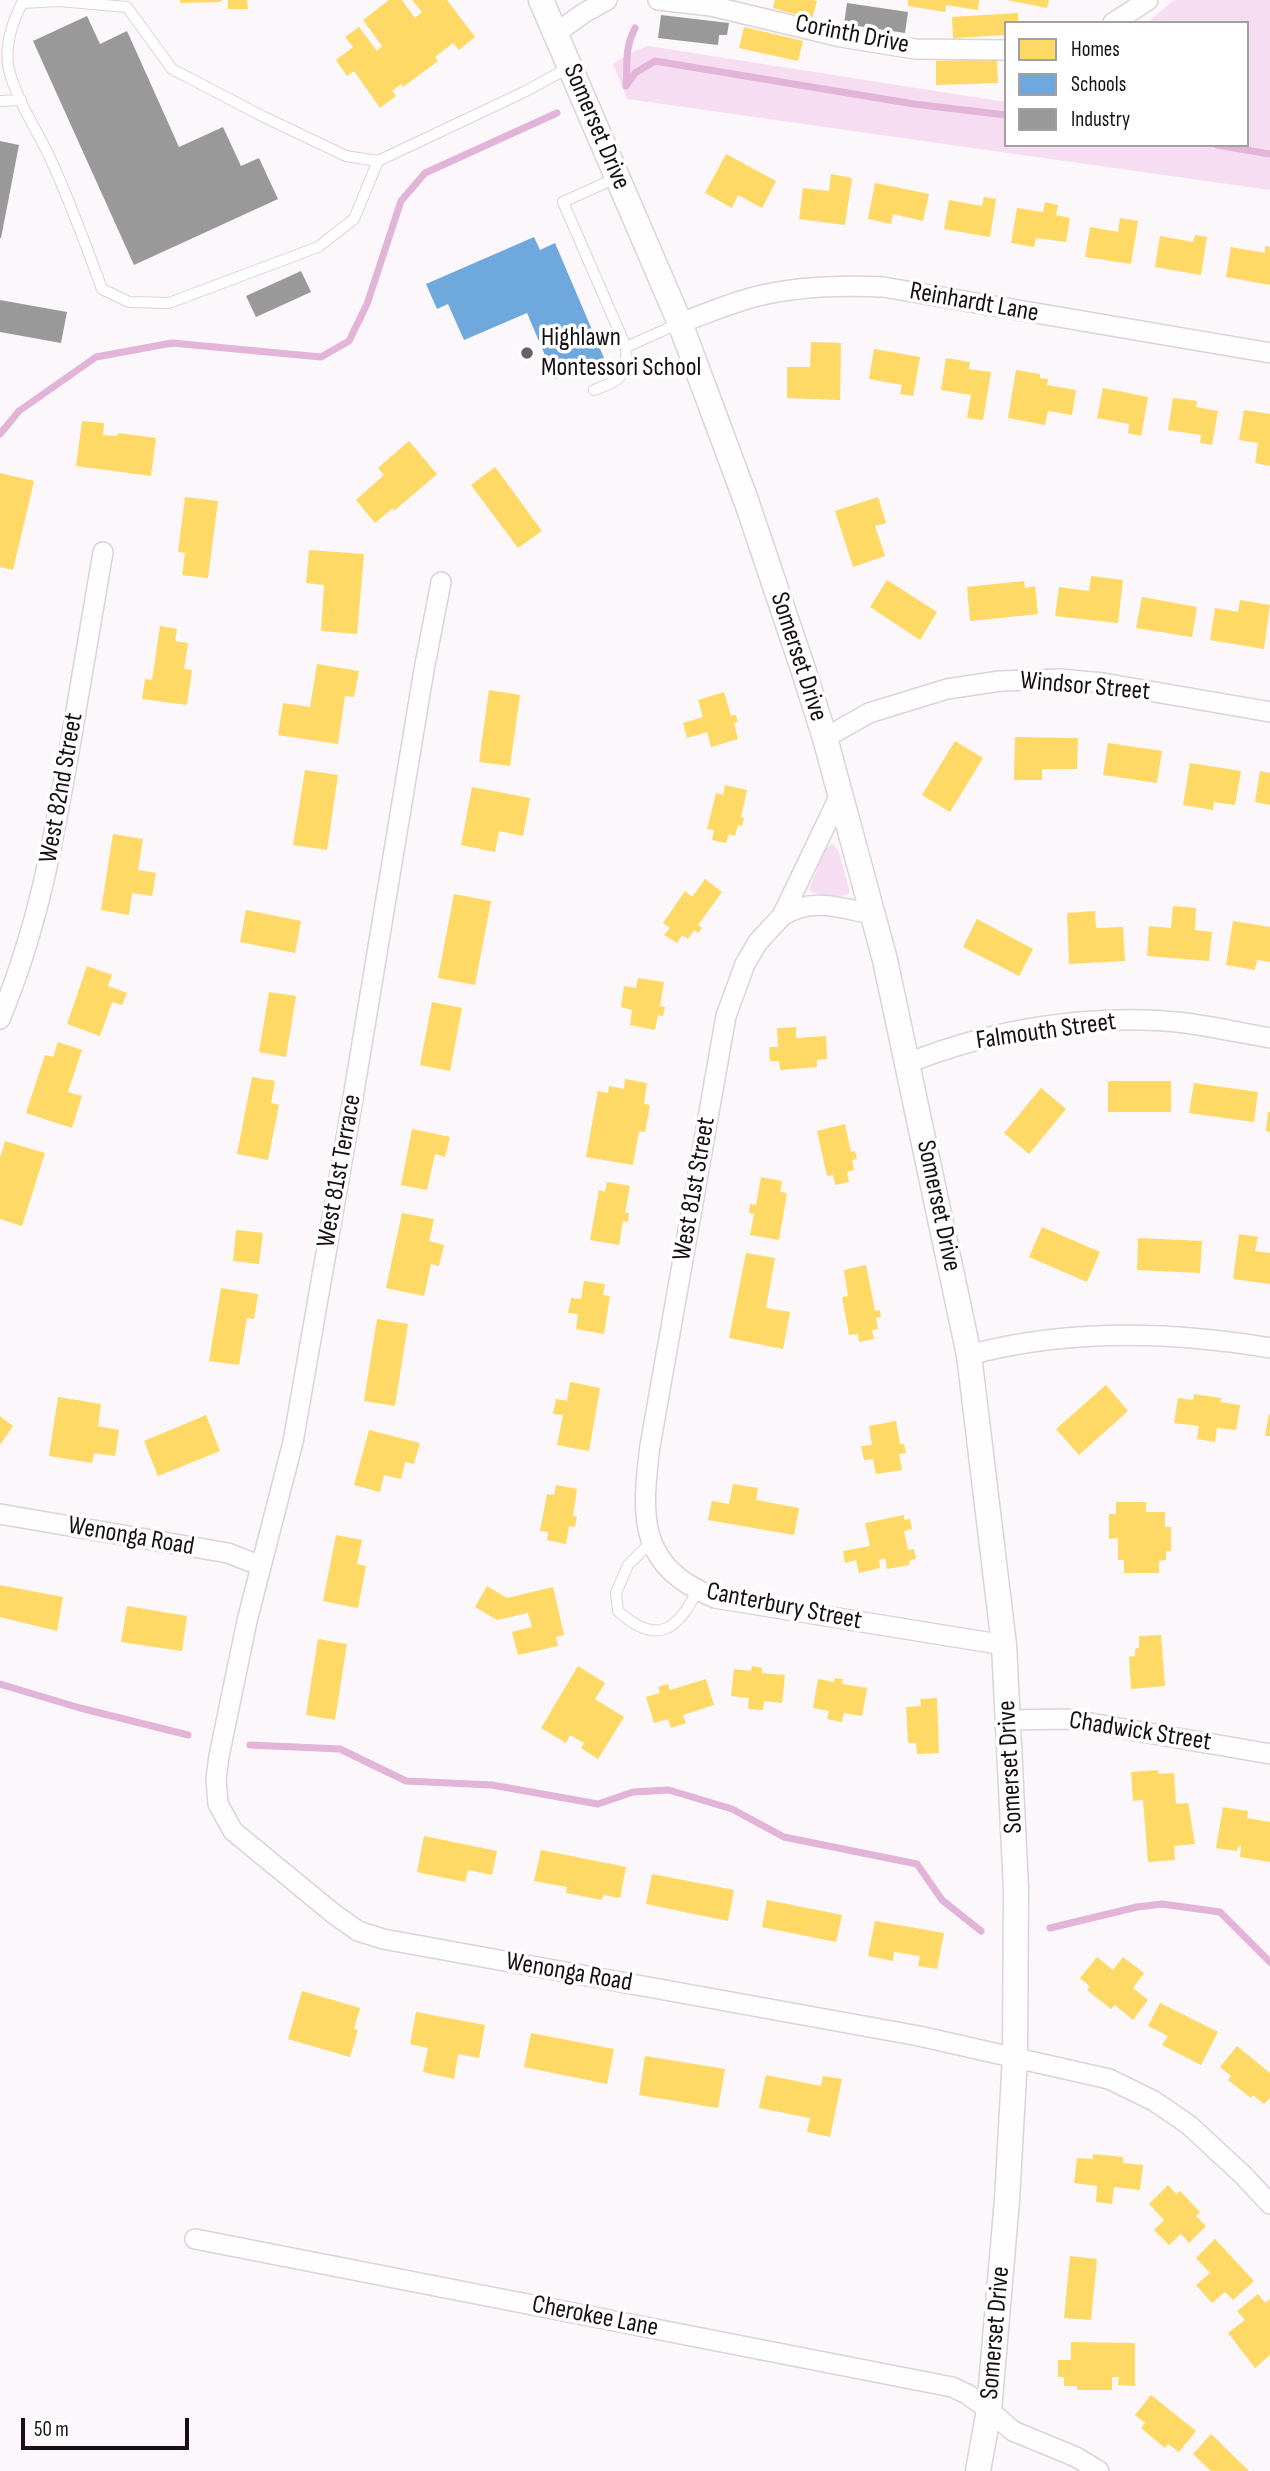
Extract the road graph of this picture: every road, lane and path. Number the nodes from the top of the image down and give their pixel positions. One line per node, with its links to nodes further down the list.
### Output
1 (541, 0): 7 (street, Somerset Drive)
2 (607, 0): 7 (street)
3 (658, 0): 8 (street, Corinth Drive)
4 (20, 2): 10 (lane); 12 (lane)
5 (1140, 2): 6 (street)
6 (1116, 21)
7 (556, 33): 9 (street, Somerset Drive)
8 (1004, 50)
9 (571, 67): 12 (lane); 13 (street, Somerset Drive)
10 (21, 100): 11 (lane); 12 (lane)
11 (0, 101)
12 (378, 160)
13 (617, 178): 14 (street, Somerset Drive); 15 (lane)
14 (680, 323): 15 (lane); 16 (street, Reinhardt Lane); 21 (street, Somerset Drive)
15 (626, 347): 17 (lane)
16 (1270, 353)
17 (594, 390)
18 (103, 552): 25 (street, West 82nd Street)
19 (441, 582): 32 (street, West 81st Terrace)
20 (1270, 712): 21 (street, Windsor Street)
21 (825, 738): 22 (street, Somerset Drive)
22 (840, 795): 23 (street, Somerset Drive); 24 (street, West 81st Street)
23 (872, 914): 24 (street, West 81st Street); 27 (street, Somerset Drive)
24 (782, 916): 31 (street, West 81st Street)
25 (0, 1019)
26 (1270, 1038): 27 (street, Falmouth Street)
27 (908, 1063): 29 (street, Somerset Drive)
28 (1270, 1348): 29 (street)
29 (969, 1355): 34 (street, Somerset Drive)
30 (0, 1514): 32 (street, Wenonga Road)
31 (650, 1543): 33 (street, Canterbury Street); 33 (lane)
32 (261, 1566): 37 (street, West 81st Terrace)
33 (697, 1591): 34 (street, Canterbury Street)
34 (1004, 1645): 35 (street, Somerset Drive)
35 (1009, 1720): 36 (street, Chadwick Street); 38 (street, Somerset Drive)
36 (1270, 1754)
37 (219, 1756): 38 (street, Wenonga Road)
38 (1015, 2057): 39 (street, Wenonga Road); 41 (street, Somerset Drive)
39 (1270, 2204)
40 (195, 2239): 41 (street, Cherokee Lane)
41 (989, 2410): 42 (street, Somerset Drive); 43 (street, Cherokee Lane)
42 (978, 2471)
43 (1099, 2471)

